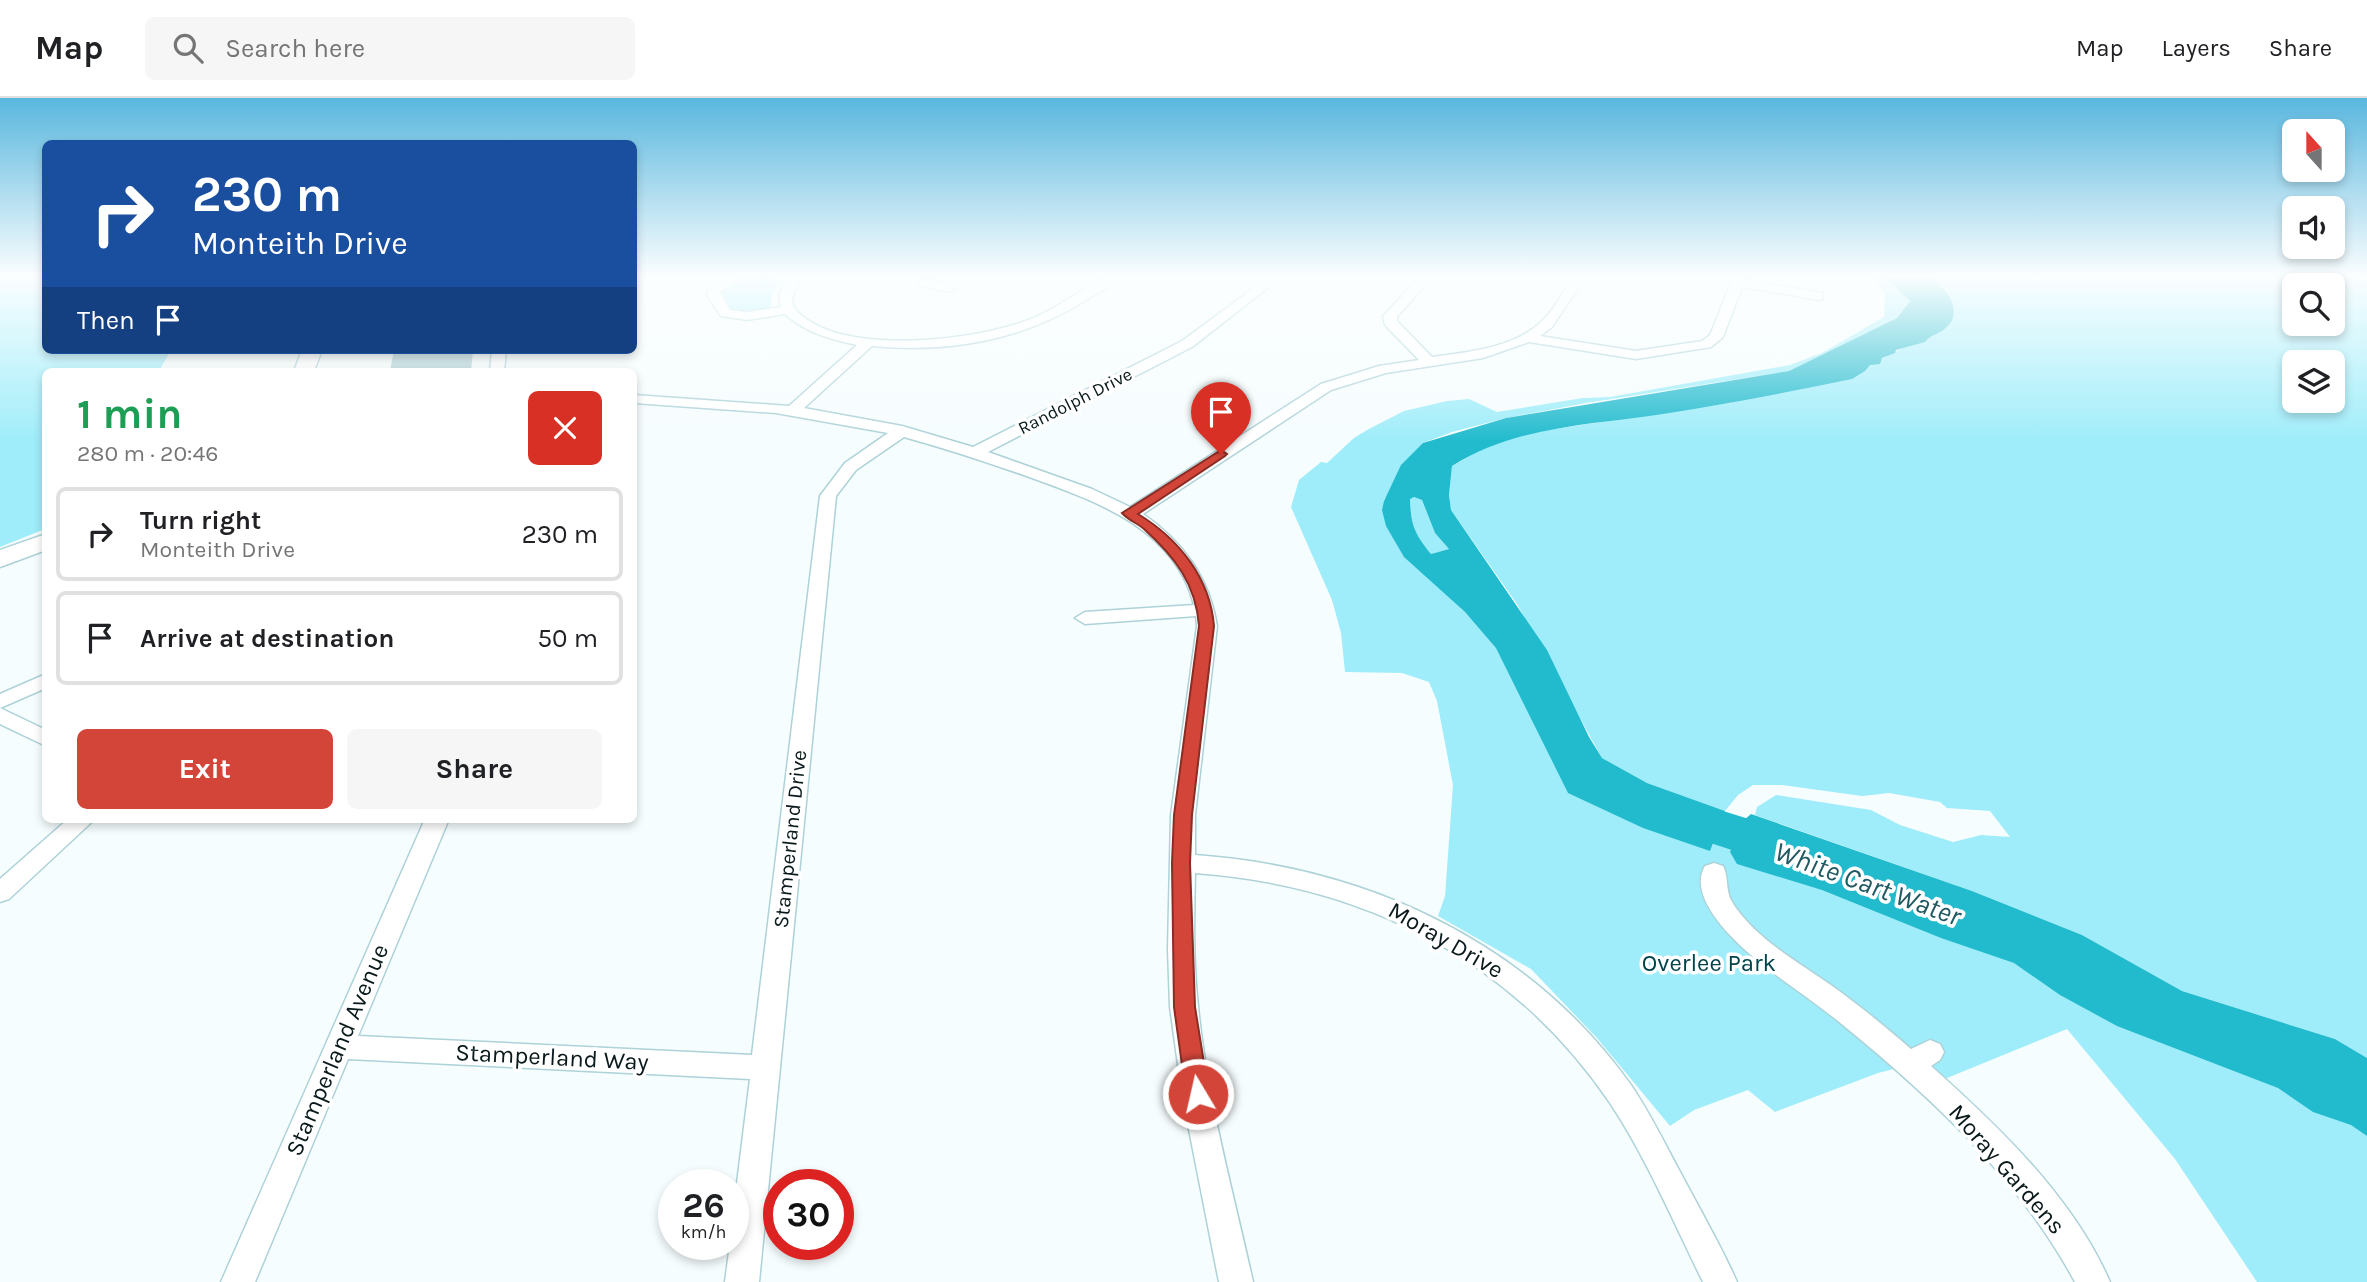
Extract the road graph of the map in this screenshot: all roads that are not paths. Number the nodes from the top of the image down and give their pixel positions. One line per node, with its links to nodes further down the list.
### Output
1 (825, 331): 8 (street)
2 (1010, 331): 8 (street)
3 (1204, 331): 13 (street, Randolph Drive)
4 (1398, 331): 9 (street)
5 (1537, 331): 7 (street)
6 (1718, 331): 7 (street)
7 (1528, 338): 9 (street)
8 (869, 341): 11 (street)
9 (1429, 362): 14 (street)
10 (641, 399): 11 (street)
11 (793, 410): 12 (street)
12 (902, 431): 13 (street); 29 (street, Stamperland Drive)
13 (975, 452): 14 (street)
14 (1128, 513): 17 (street)
15 (42, 543): 16 (main road)
16 (0, 559)
17 (1205, 610): 18 (street); 25 (street)
18 (1085, 619)
19 (42, 682): 20 (street)
20 (0, 702)
21 (0, 715): 22 (street)
22 (42, 737)
23 (79, 823): 27 (street)
24 (434, 823): 28 (street, Stamperland Avenue)
25 (1181, 863): 32 (street); 33 (street, Moray Drive)
26 (1714, 872): 34 (street, Moray Gardens)
27 (0, 893)
28 (339, 1046): 29 (street, Stamperland Way); 30 (street, Stamperland Avenue)
29 (765, 1068): 31 (street, Stamperland Drive)
30 (238, 1282)
31 (742, 1282)
32 (1236, 1282)
33 (1720, 1282)
34 (2093, 1282)

